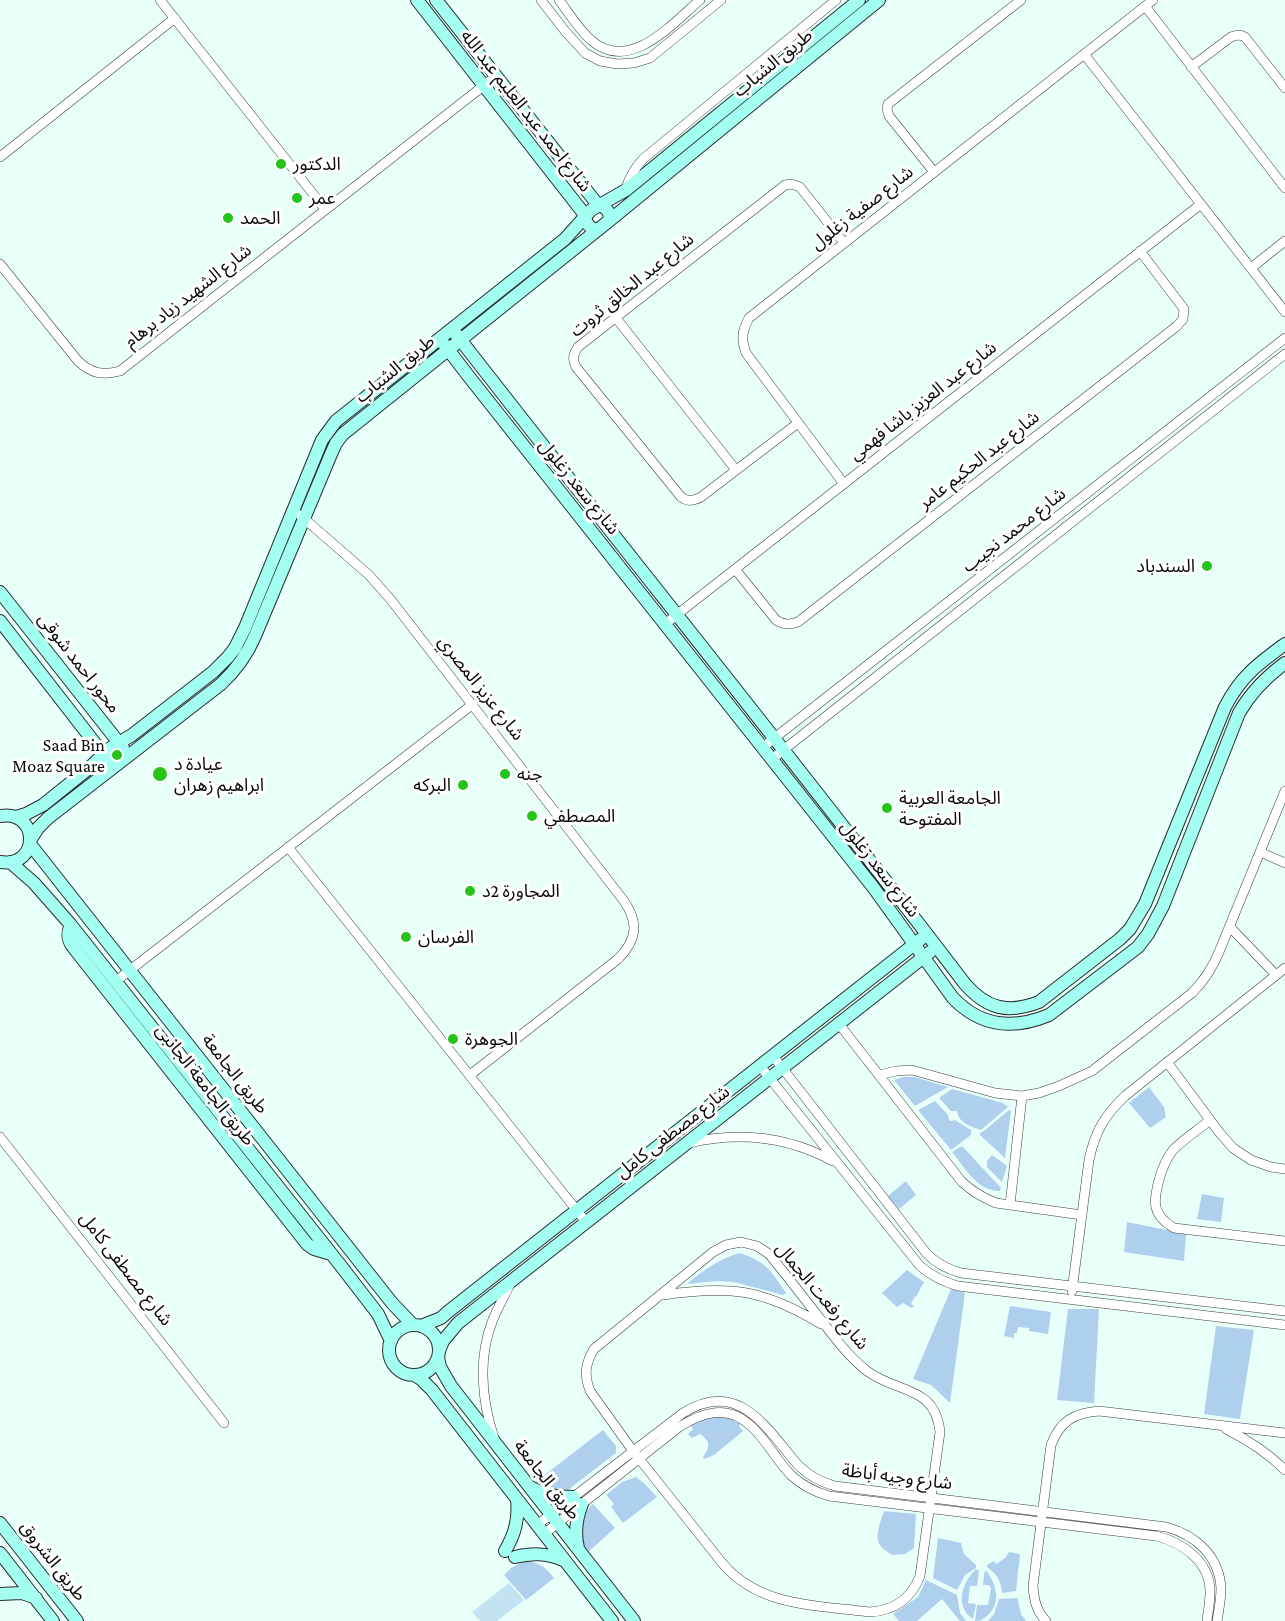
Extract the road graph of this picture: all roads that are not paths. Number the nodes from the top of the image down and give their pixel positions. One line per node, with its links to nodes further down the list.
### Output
1 (160, 0): 14 (street)
2 (417, 0): 18 (street, شارع احمد عبد العليم عبد الله)
3 (436, 0): 17 (street, شارع احمد عبد العليم عبد الله)
4 (541, 0): 7 (street)
5 (559, 0): 6 (street)
6 (700, 0)
7 (721, 0)
8 (836, 0): 23 (street)
9 (859, 0): 23 (street, طريق الشباب)
10 (879, 0): 28 (street, طريق الشباب)
11 (1021, 0): 21 (street)
12 (1153, 0): 13 (street, شارع صفية زغلول)
13 (1144, 6): 15 (street, شارع صفية زغلول); 16 (street)
14 (175, 18): 20 (street); 26 (street)
15 (1084, 54): 21 (street, شارع صفية زغلول); 24 (street)
16 (1191, 67): 19 (street); 22 (street)
17 (496, 76): 18 (street, شارع الشهيد زياد برهام); 25 (street, شارع احمد عبد العليم عبد الله)
18 (483, 85): 26 (street, شارع الشهيد زياد برهام); 27 (street, شارع احمد عبد العليم عبد الله)
19 (1285, 88)
20 (0, 157)
21 (934, 172): 31 (street, شارع صفية زغلول)
22 (1285, 188)
23 (626, 190): 25 (street, طريق الشباب)
24 (1201, 204): 32 (street, شارع عبد العزيز باشا فهمي); 34 (street)
25 (598, 205): 27 (street, طريق الشباب); 28 (street)
26 (325, 209): 33 (street, شارع الشهيد زياد برهام)
27 (585, 215): 29 (street); 37 (street, طريق الشباب)
28 (610, 220): 29 (street, طريق الشباب)
29 (597, 230): 40 (street, طريق الشباب)
30 (1285, 241): 34 (street)
31 (844, 243): 36 (street, شارع عبد الخالق ثروت); 43 (street, شارع صفية زغلول)
32 (1140, 251): 45 (street, شارع عبد العزيز باشا فهمي); 48 (street, شارع عبد الحكيم عامر)
33 (0, 264)
34 (1251, 268): 35 (street)
35 (1285, 312)
36 (616, 318): 44 (street); 44 (street, شارع عبد الخالق ثروت)
37 (452, 329): 39 (street, طريق الشباب); 40 (street, شارع سعد زغلول)
38 (1285, 338): 50 (street, شارع محمد نجيب)
39 (440, 339): 41 (street, شارع سعد زغلول); 46 (street, طريق الشباب)
40 (460, 340): 41 (street, طريق الشباب); 51 (street, شارع سعد زغلول)
41 (448, 349): 47 (street, طريق الشباب); 53 (street, شارع سعد زغلول)
42 (1285, 354): 54 (street, شارع محمد نجيب)
43 (798, 423): 44 (street, شارع عبد الخالق ثروت); 45 (street, شارع صفية زغلول)
44 (736, 470)
45 (844, 484): 48 (street, شارع عبد العزيز باشا فهمي)
46 (293, 510): 47 (street, شارع عزيز المصري); 59 (street, طريق الشباب)
47 (304, 519): 57 (street, شارع عزيز المصري); 63 (street, طريق الشباب)
48 (735, 569): 51 (street, شارع عبد العزيز باشا فهمي)
49 (0, 592): 59 (street, محور احمد شوقى)
50 (933, 614): 54 (street); 58 (street, شارع محمد نجيب)
51 (676, 615): 53 (street, شارع عبد العزيز باشا فهمي); 58 (street, شارع سعد زغلول)
52 (0, 621): 62 (street, محور احمد شوقى)
53 (665, 624): 60 (street, شارع سعد زغلول)
54 (942, 624): 61 (street, شارع محمد نجيب)
55 (1285, 644): 70 (street, شارع سعد زغلول)
56 (1285, 663): 72 (street, شارع سعد زغلول)
57 (473, 704): 71 (street); 97 (street, شارع عزيز المصري)
58 (774, 739): 60 (street, شارع محمد نجيب); 61 (street, شارع سعد زغلول)
59 (118, 742): 62 (street, طريق الشباب); 63 (street, محور احمد شوقى)
60 (763, 747): 64 (street, شارع سعد زغلول)
61 (783, 750): 64 (street, شارع محمد نجيب); 80 (street, شارع سعد زغلول)
62 (103, 754): 65 (street, محور احمد شوقى); 68 (street, طريق الشباب)
63 (129, 756): 65 (street, طريق الشباب)
64 (772, 759): 81 (street, شارع سعد زغلول)
65 (114, 767): 69 (street, طريق الشباب)
66 (1285, 791): 73 (street)
67 (0, 806): 68 (street)
68 (9, 816): 69 (street, طريق الجامعة)
69 (30, 842): 74 (street, طريق الشباب); 87 (street, طريق الجامعة)
70 (1170, 842): 72 (street); 76 (street, شارع سعد زغلول)
71 (288, 847): 87 (street); 97 (street)
72 (1186, 848): 77 (street, شارع سعد زغلول)
73 (1260, 852): 75 (street); 79 (street)
74 (4, 862): 78 (street, طريق الجامعة)
75 (1285, 863)
76 (1158, 872): 77 (street); 82 (street, شارع سعد زغلول)
77 (1173, 880): 84 (street, شارع سعد زغلول)
78 (72, 925): 89 (street, طريق الجامعة); 111 (street, طريق الجامعة الجانبى)
79 (1230, 927): 88 (street); 100 (street)
80 (927, 935): 81 (street, شارع مصطفى كامل); 82 (street, شارع سعد زغلول)
81 (915, 944): 83 (street, شارع مصطفى كامل); 84 (street, شارع سعد زغلول)
82 (937, 947): 84 (street, شارع مصطفى كامل)
83 (901, 955): 85 (street); 92 (street, شارع مصطفى كامل)
84 (924, 957): 85 (street, شارع مصطفى كامل)
85 (910, 968): 90 (street, شارع مصطفى كامل)
86 (1285, 968): 88 (street)
87 (130, 970): 89 (street); 91 (street, طريق الجامعة)
88 (1276, 975): 93 (street)
89 (116, 981): 94 (street, طريق الجامعة)
90 (839, 1024): 96 (street, شارع مصطفى كامل); 98 (street)
91 (196, 1053): 94 (street); 117 (street, طريق الجامعة)
92 (773, 1056): 95 (street, شارع مصطفى كامل); 96 (street)
93 (1167, 1062): 101 (street); 108 (street)
94 (182, 1065): 111 (street, طريق الجامعة)
95 (760, 1066): 99 (street); 107 (street, شارع مصطفى كامل)
96 (783, 1068): 99 (street, شارع مصطفى كامل); 113 (street)
97 (470, 1075): 107 (street)
98 (879, 1076): 100 (street); 106 (street)
99 (770, 1078): 103 (street, شارع مصطفى كامل); 104 (street)
100 (1022, 1096): 106 (street)
101 (1210, 1120): 105 (street); 110 (street)
102 (0, 1137): 123 (street, شارع مصطفى كامل)
103 (687, 1143): 104 (street); 109 (street, شارع مصطفى كامل)
104 (837, 1163): 115 (street)
105 (1285, 1169)
106 (1010, 1205): 108 (street)
107 (577, 1210): 109 (street); 117 (street, شارع مصطفى كامل)
108 (1082, 1215): 113 (street)
109 (586, 1222): 112 (street, شارع مصطفى كامل)
110 (1285, 1241)
111 (331, 1254): 120 (street, طريق الجامعة)
112 (512, 1280): 121 (street, شارع مصطفى كامل); 126 (street)
113 (1073, 1286): 115 (street); 116 (street)
114 (660, 1295): 119 (street); 119 (street, شارع رفعت الجمال); 127 (street, شارع رفعت الجمال)
115 (1071, 1300): 118 (street)
116 (1285, 1311)
117 (417, 1325): 120 (street); 121 (street)
118 (1285, 1325)
119 (827, 1328): 131 (street, شارع رفعت الجمال)
120 (391, 1341): 122 (street)
121 (439, 1354): 122 (street); 126 (street, طريق الجامعة)
122 (414, 1375): 130 (street, طريق الجامعة)
123 (224, 1423)
124 (1219, 1425): 125 (street); 128 (street); 134 (street)
125 (1285, 1433)
126 (495, 1443): 129 (street, طريق الجامعة)
127 (636, 1455): 131 (street, شارع وجيه أباظة); 132 (street, شارع وجيه أباظة); 133 (street, شارع وجيه أباظة); 133 (street, شارع رفعت الجمال)
128 (1285, 1470)
129 (530, 1487): 132 (street); 135 (street, طريق الجامعة)
130 (516, 1498): 138 (street, طريق الجامعة); 141 (street)
131 (931, 1498): 133 (street, شارع رفعت الجمال); 134 (street, شارع وجيه أباظة)
132 (578, 1500): 135 (street, شارع وجيه أباظة); 139 (street)
133 (930, 1508): 136 (street, شارع وجيه أباظة)
134 (1042, 1511): 136 (street); 150 (street, شارع وجيه أباظة)
135 (555, 1519): 138 (street, شارع وجيه أباظة); 139 (street, طريق الجامعة)
136 (1041, 1522): 148 (street); 149 (street, شارع وجيه أباظة)
137 (0, 1523): 145 (street, طريق الشروق)
138 (541, 1530): 141 (street, طريق الجامعة)
139 (578, 1549): 147 (street, طريق الجامعة)
140 (0, 1553): 143 (street, طريق الشروق)
141 (565, 1561): 146 (street, طريق الجامعة)
142 (0, 1594): 143 (street)
143 (36, 1598): 144 (street, طريق الشروق)
144 (53, 1621)
145 (77, 1621)
146 (612, 1621)
147 (634, 1621)
148 (1046, 1621)
149 (1207, 1621)
150 (1217, 1621)

